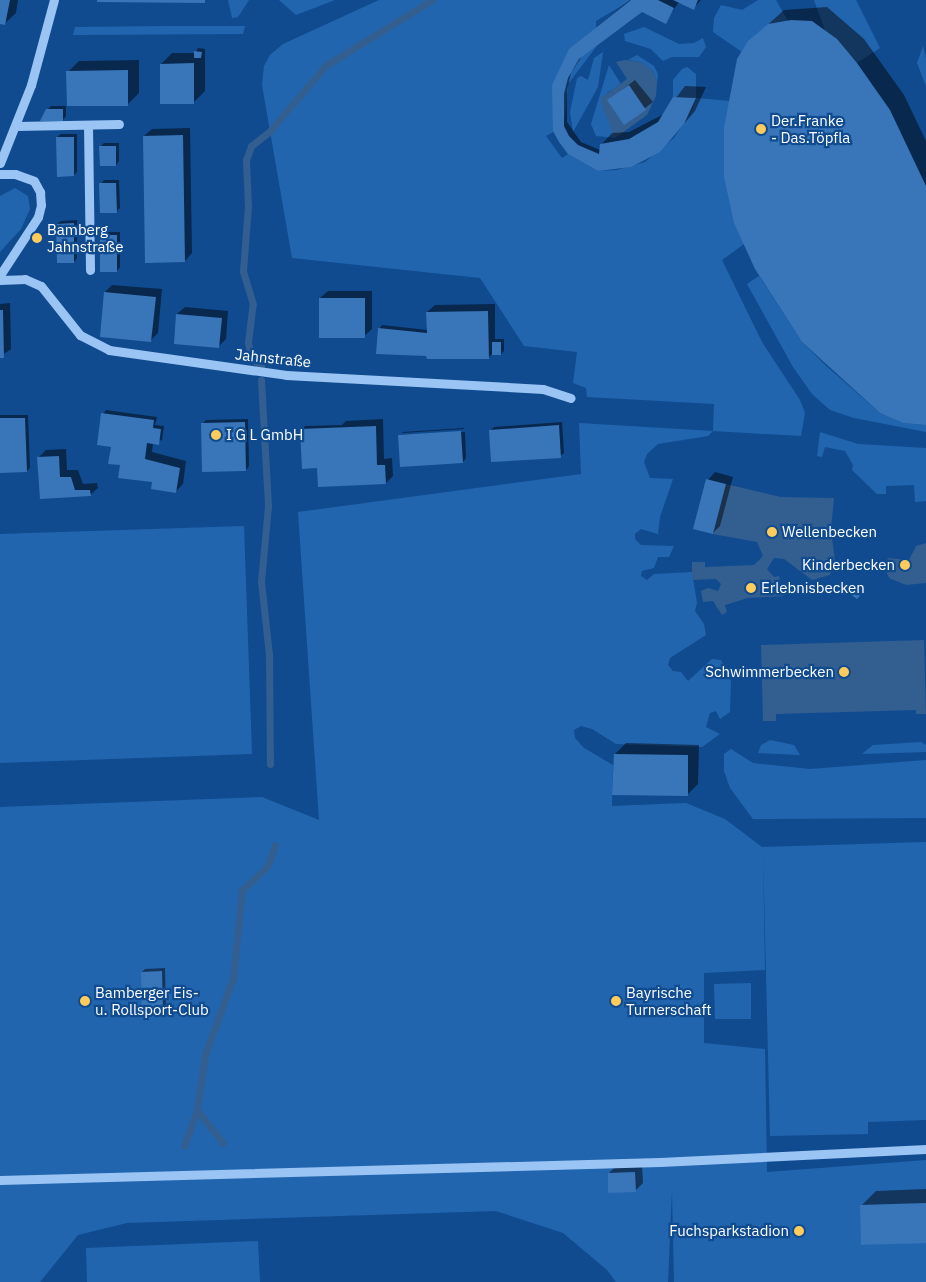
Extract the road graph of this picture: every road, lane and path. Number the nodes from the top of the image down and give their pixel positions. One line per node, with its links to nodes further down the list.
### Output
1 (54, 0): 3 (street)
2 (119, 124): 4 (street)
3 (16, 126): 4 (street); 5 (street)
4 (88, 126): 7 (street)
5 (0, 163)
6 (0, 174): 8 (street)
7 (90, 270)
8 (0, 275)
9 (0, 280): 10 (street, Jahnstraße)
10 (571, 398)
11 (926, 1149): 12 (street)
12 (0, 1180)

